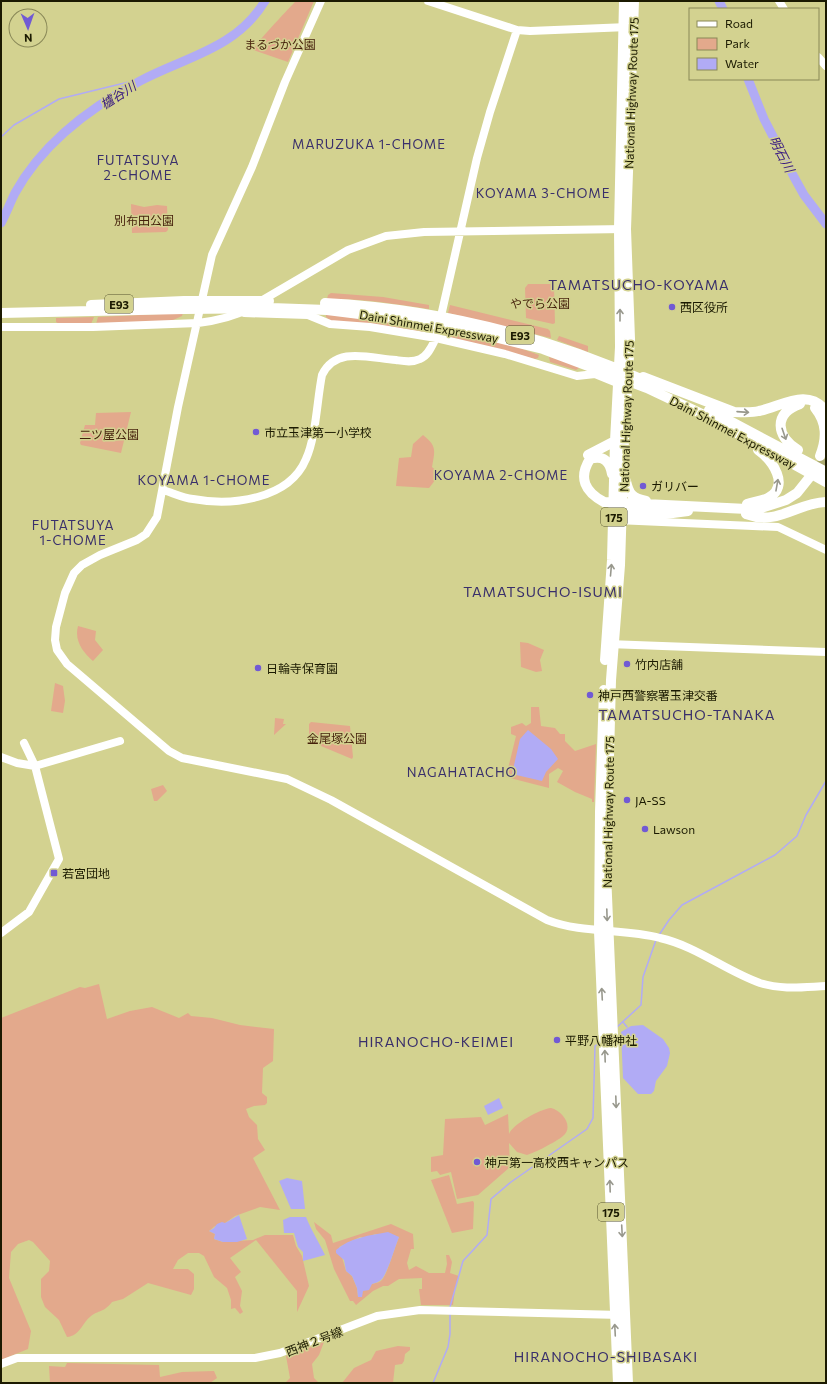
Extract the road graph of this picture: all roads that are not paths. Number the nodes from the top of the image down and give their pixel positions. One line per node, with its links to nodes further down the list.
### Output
1 (321, 1): 15 (street)
2 (428, 1): 6 (street)
3 (624, 1): 5 (highway, National Highway Route 175 / 175)
4 (634, 1): 5 (highway, National Highway Route 175 / 175)
5 (628, 27): 6 (street); 9 (highway, National Highway Route 175 / 175)
6 (517, 30): 10 (street)
7 (819, 58): 8 (street)
8 (826, 66)
9 (622, 229): 10 (street); 19 (highway, National Highway Route 175 / 175)
10 (460, 232): 14 (street); 17 (street)
11 (1, 306): 12 (highway, Daini Shinmei Expressway / E93)
12 (55, 310): 13 (highway, Daini Shinmei Expressway / E93); 18 (highway, Daini Shinmei Expressway / E93)
13 (1, 313)
14 (241, 313): 15 (street); 17 (street)
15 (198, 323): 16 (street); 28 (street)
16 (1, 327)
17 (436, 338): 19 (street); 28 (street)
18 (588, 361): 20 (highway, Daini Shinmei Expressway / E93); 20 (highway, Daini Shinmei Expressway / E93)
19 (622, 385): 23 (highway, National Highway Route 175 / 175); 25 (highway, National Highway Route 175 / 175)
20 (705, 408): 21 (highway, one-way to 21); 22 (highway, Daini Shinmei Expressway / E93); 26 (highway, Daini Shinmei Expressway / E93)
21 (826, 412)
22 (749, 440): 27 (highway, Daini Shinmei Expressway / E93); 31 (highway, one-way to 22)
23 (615, 442): 29 (highway, National Highway Route 175 / 175); 34 (highway)
24 (824, 459): 24 (highway, one-way to 24)
25 (623, 471): 32 (highway); 34 (highway, National Highway Route 175 / 175)
26 (826, 472)
27 (826, 482)
28 (164, 490): 43 (street)
29 (614, 498): 34 (highway, National Highway Route 175 / 175); 34 (highway)
30 (826, 502): 35 (highway)
31 (734, 508): 33 (highway); 35 (highway)
32 (685, 509): 33 (highway); 34 (highway); 34 (highway)
33 (718, 510): 35 (highway)
34 (614, 512): 36 (street); 37 (highway, National Highway Route 175 / 175)
35 (746, 514)
36 (826, 550)
37 (609, 644): 38 (street); 43 (highway, National Highway Route 175 / 175)
38 (826, 652)
39 (120, 741): 42 (street)
40 (24, 743): 42 (street)
41 (1, 757): 42 (street)
42 (35, 766): 44 (street)
43 (604, 931): 45 (street); 46 (highway, National Highway Route 175 / 175)
44 (1, 933)
45 (826, 986)
46 (608, 1034): 47 (highway, National Highway Route 175 / 175, one-way to 46); 48 (highway, National Highway Route 175 / 175, one-way to 48)
47 (614, 1314): 48 (street, 西神２号線); 49 (street, 西神２号線); 50 (highway, National Highway Route 175 / 175, one-way to 47)
48 (626, 1315): 51 (highway, National Highway Route 175 / 175)
49 (1, 1364)
50 (618, 1383)
51 (628, 1383)

